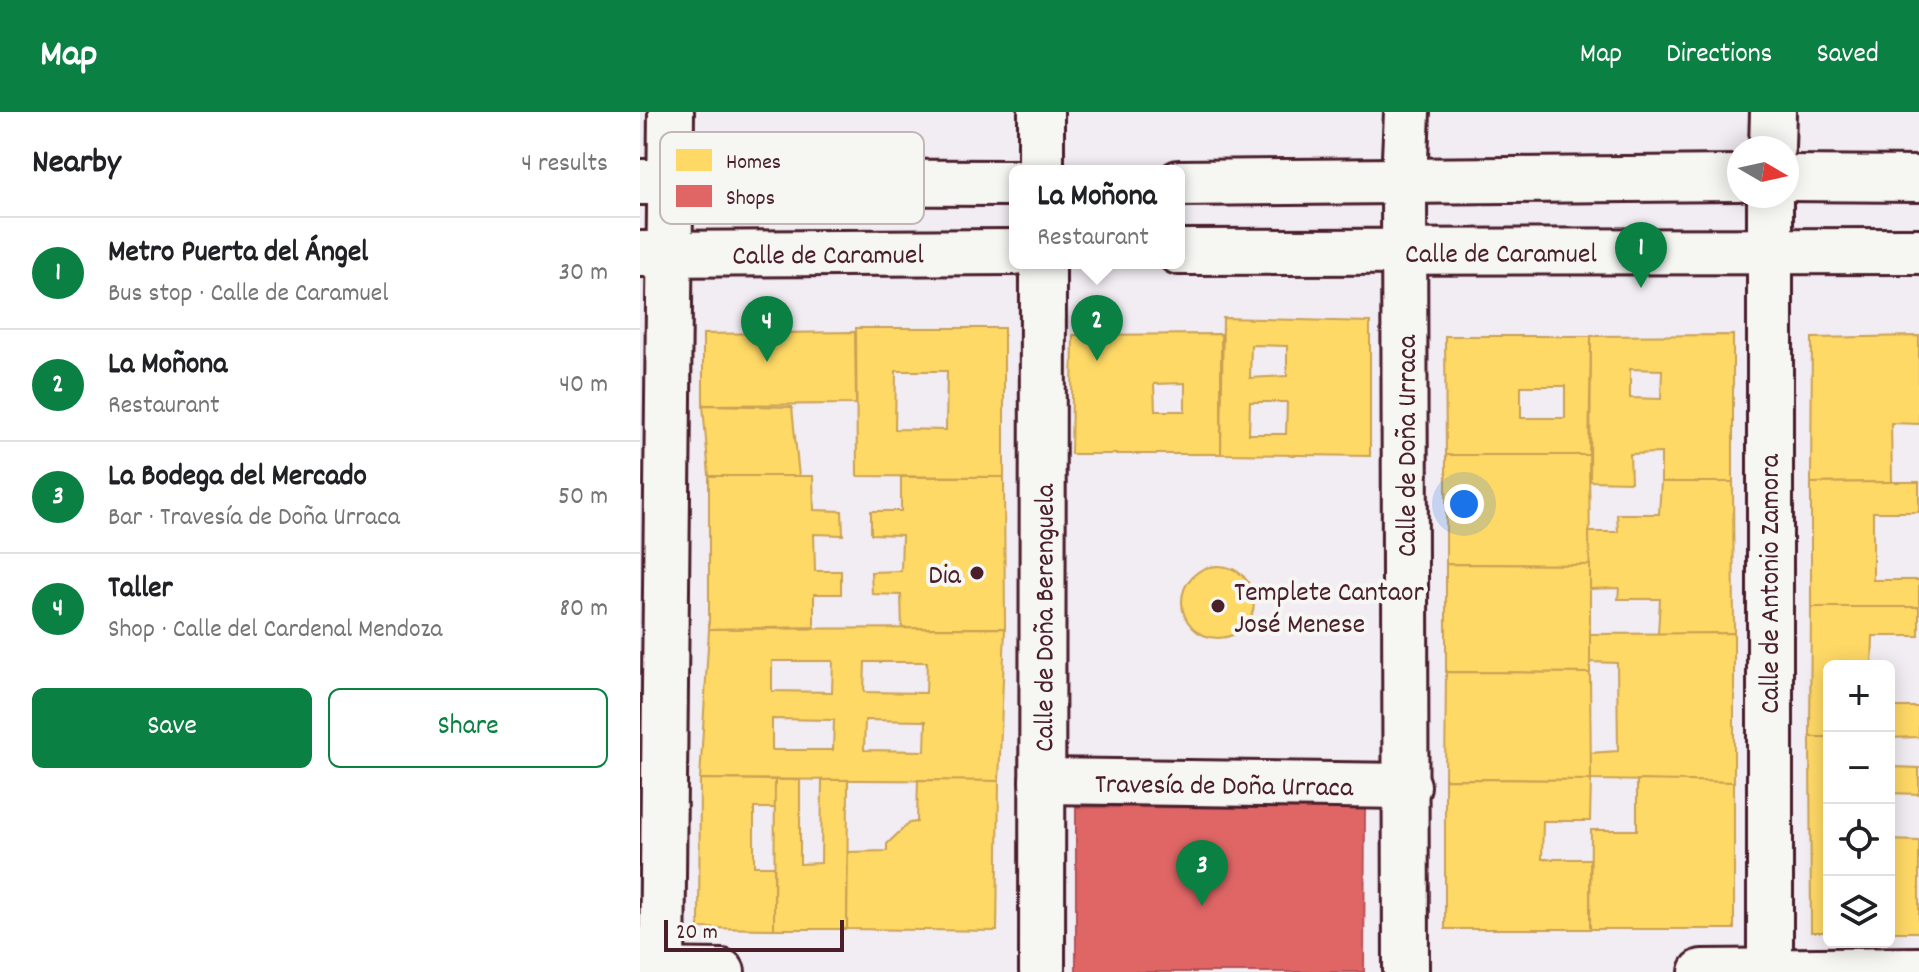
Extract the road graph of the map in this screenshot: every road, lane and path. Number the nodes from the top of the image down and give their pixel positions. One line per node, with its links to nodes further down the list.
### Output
1 (671, 112): 5 (street)
2 (1041, 112): 8 (street)
3 (1407, 112): 12 (street, Calle de Doña Urraca)
4 (1773, 112): 6 (street)
5 (666, 132)
6 (1772, 136)
7 (660, 160): 13 (street)
8 (1041, 165)
9 (1727, 178): 12 (street)
10 (1799, 178): 11 (street)
11 (1919, 179)
12 (1404, 181): 16 (street); 22 (street, Calle de Doña Urraca)
13 (655, 182): 23 (street)
14 (924, 183): 15 (street)
15 (1009, 183)
16 (1185, 183)
17 (1770, 208): 18 (street, Calle de Antonio Zamora)
18 (1768, 251): 19 (street, Calle de Caramuel); 22 (street, Calle de Caramuel); 29 (street, Calle de Antonio Zamora)
19 (1919, 251)
20 (1009, 252): 23 (street, Calle de Caramuel)
21 (1185, 252): 22 (street, Calle de Caramuel)
22 (1405, 252): 26 (street, Calle de Doña Urraca)
23 (654, 254): 28 (street)
24 (1043, 269): 25 (street, Calle de Doña Berenguela)
25 (1042, 781): 26 (street, Travesía de Doña Urraca); 31 (street, Calle de Doña Berenguela)
26 (1408, 786): 32 (street, Calle de Doña Urraca)
27 (1919, 970): 29 (street)
28 (655, 971): 30 (street)
29 (1770, 971): 33 (street)
30 (722, 972)
31 (1042, 972)
32 (1406, 972)
33 (1702, 972)

